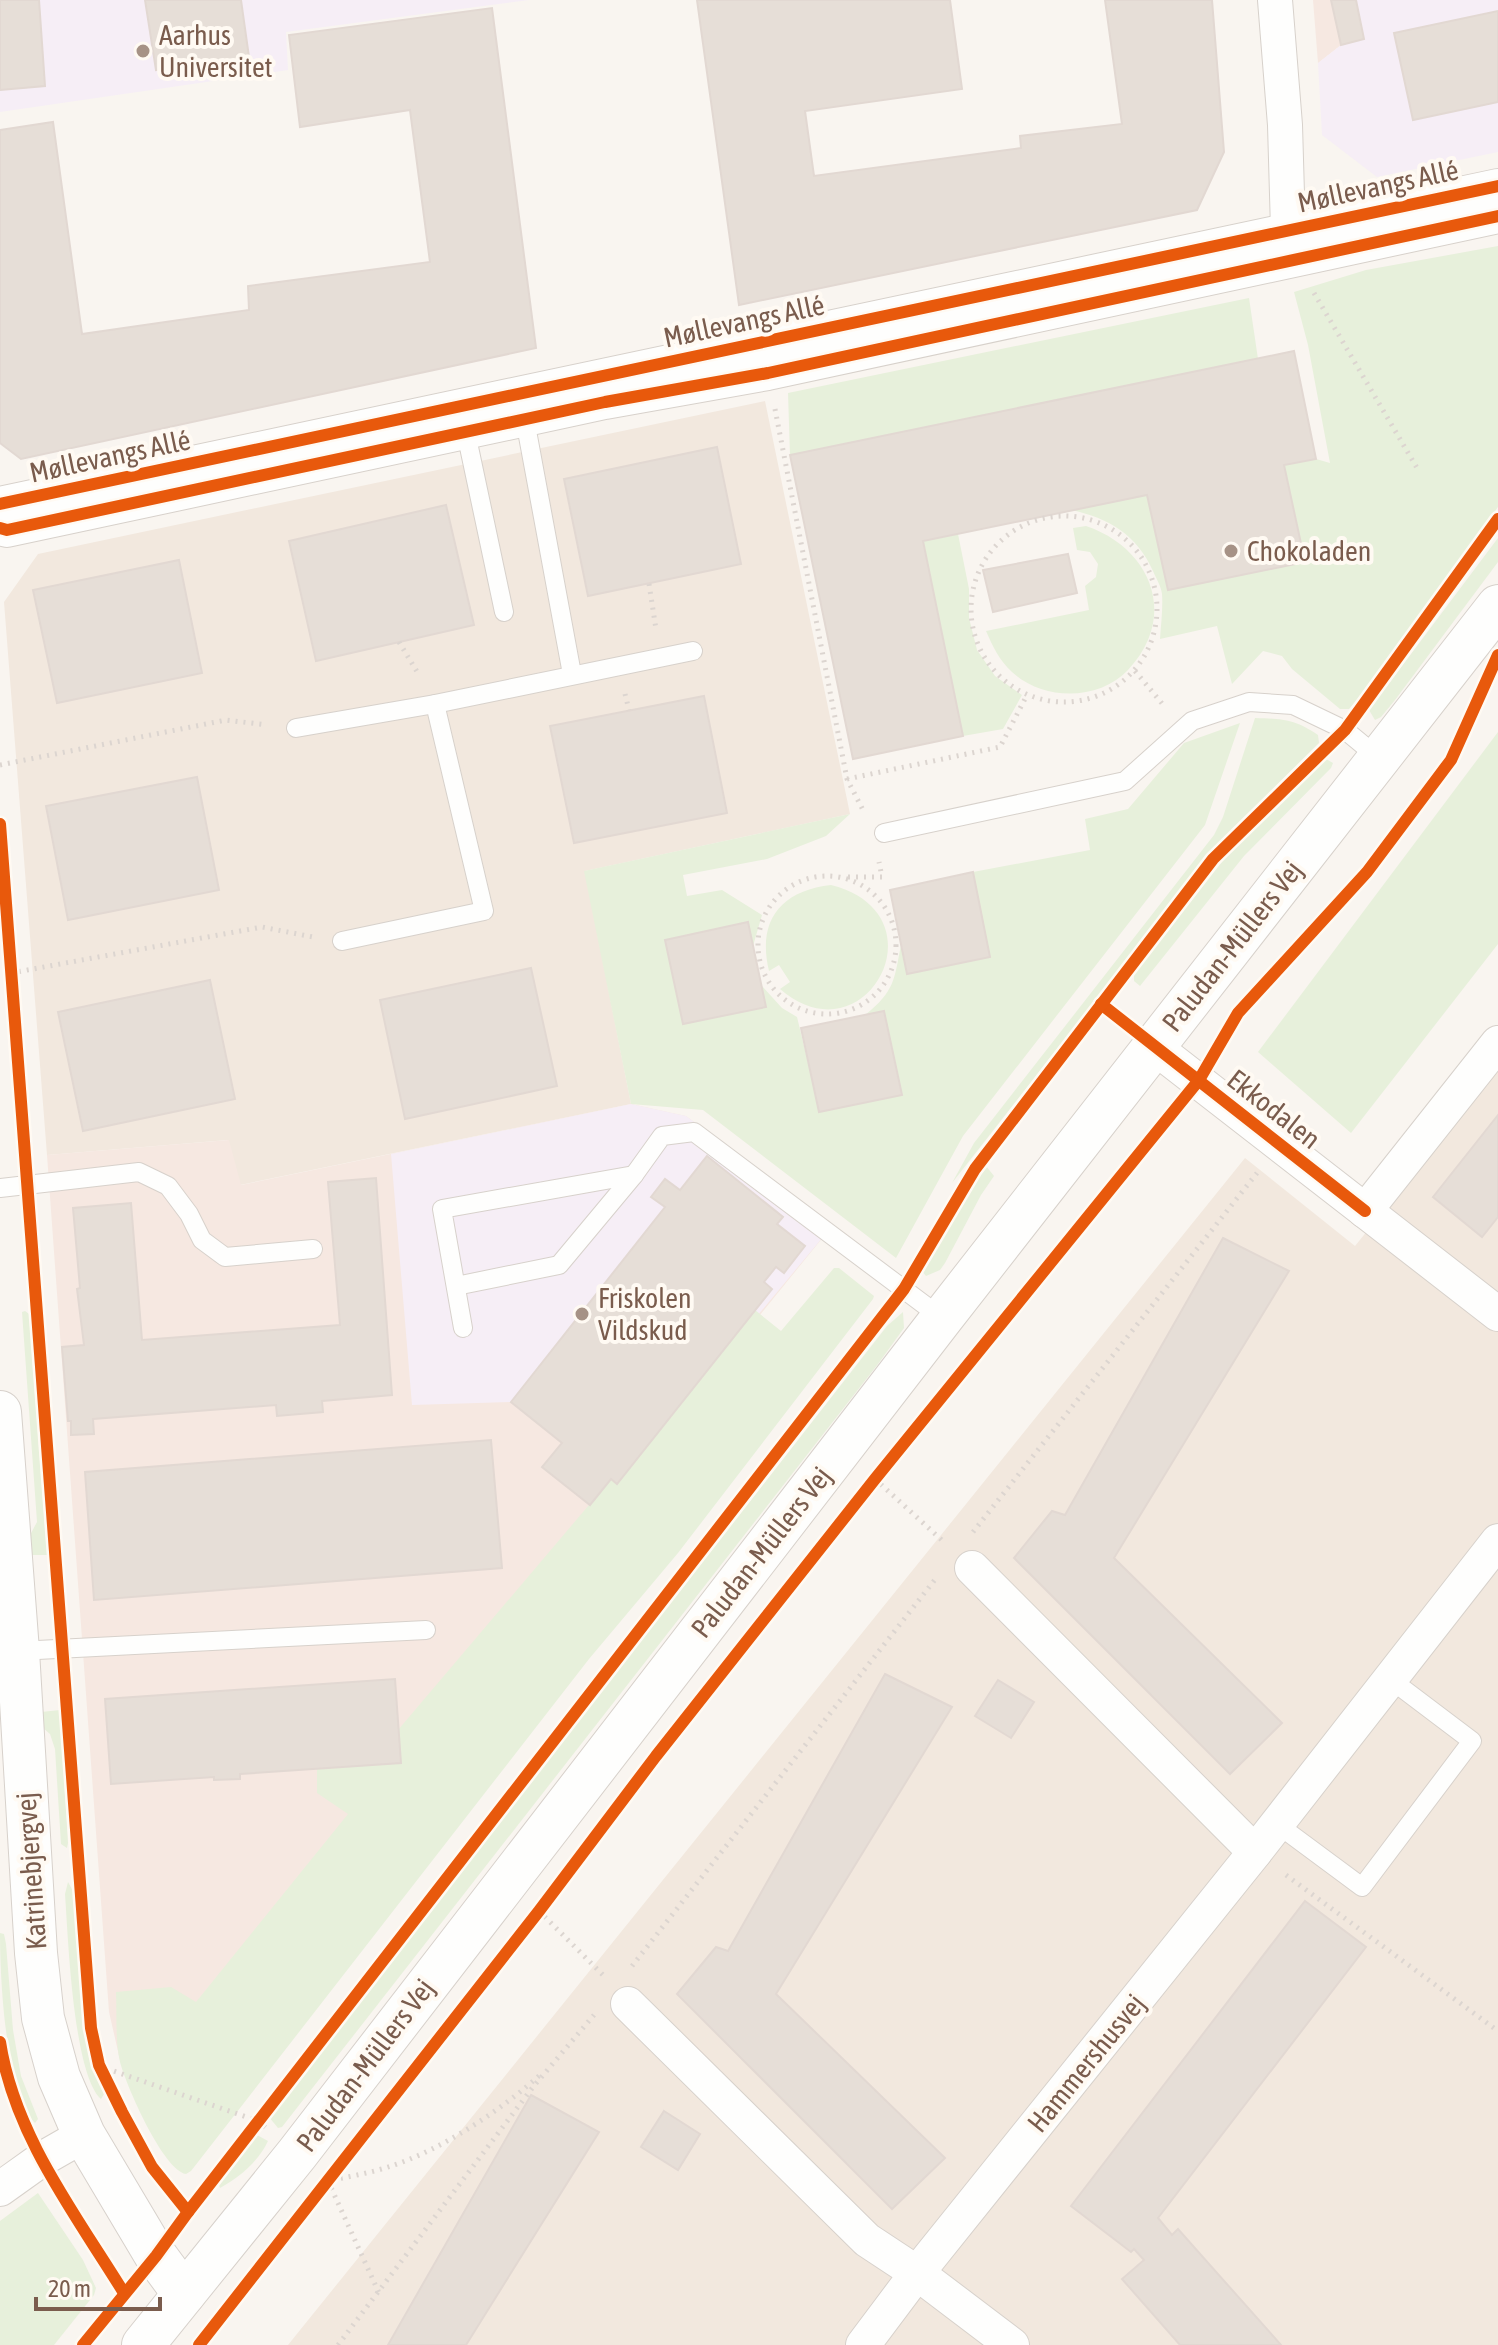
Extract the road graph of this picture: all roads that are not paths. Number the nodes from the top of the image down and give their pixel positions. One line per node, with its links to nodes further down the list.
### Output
1 (1275, 0): 4 (street)
2 (1498, 186): 4 (street, Møllevangs Allé)
3 (1498, 216): 4 (street, Møllevangs Allé)
4 (1291, 244): 5 (street, Møllevangs Allé); 7 (street, Møllevangs Allé)
5 (525, 420): 6 (street, Møllevangs Allé); 12 (lane)
6 (466, 433): 8 (street, Møllevangs Allé); 10 (lane)
7 (0, 504)
8 (0, 528)
9 (1498, 606): 15 (street, Paludan-Müllers Vej)
10 (504, 612)
11 (693, 651): 12 (lane)
12 (572, 674): 13 (lane)
13 (435, 704): 14 (lane); 17 (lane)
14 (296, 728)
15 (1380, 759): 16 (lane); 19 (street, Paludan-Müllers Vej)
16 (884, 833)
17 (342, 941)
18 (1498, 1043): 22 (street)
19 (1153, 1046): 22 (street, Ekkodalen); 26 (street, Paludan-Müllers Vej)
20 (634, 1175): 24 (lane); 24 (lane); 26 (lane)
21 (0, 1188): 23 (lane)
22 (1365, 1211): 25 (street, Ekkodalen)
23 (313, 1249)
24 (456, 1286): 27 (lane)
25 (1496, 1309)
26 (942, 1318): 40 (street, Paludan-Müllers Vej)
27 (463, 1328)
28 (0, 1412): 32 (street, Katrinebjergvej)
29 (1498, 1541): 33 (street, Hammershusvej)
30 (964, 1561): 35 (street)
31 (426, 1630): 32 (lane)
32 (9, 1651): 37 (street, Katrinebjergvej)
33 (1390, 1679): 34 (street, Hammershusvej); 34 (lane)
34 (1277, 1824): 35 (street, Hammershusvej)
35 (1255, 1852): 39 (street, Hammershusvej)
36 (622, 1996): 39 (street)
37 (84, 2135): 38 (street); 40 (street, Katrinebjergvej)
38 (0, 2189)
39 (917, 2273): 42 (street, Hammershusvej); 43 (street)
40 (184, 2294): 41 (street, Paludan-Müllers Vej)
41 (143, 2345)
42 (863, 2345)
43 (1012, 2345)

